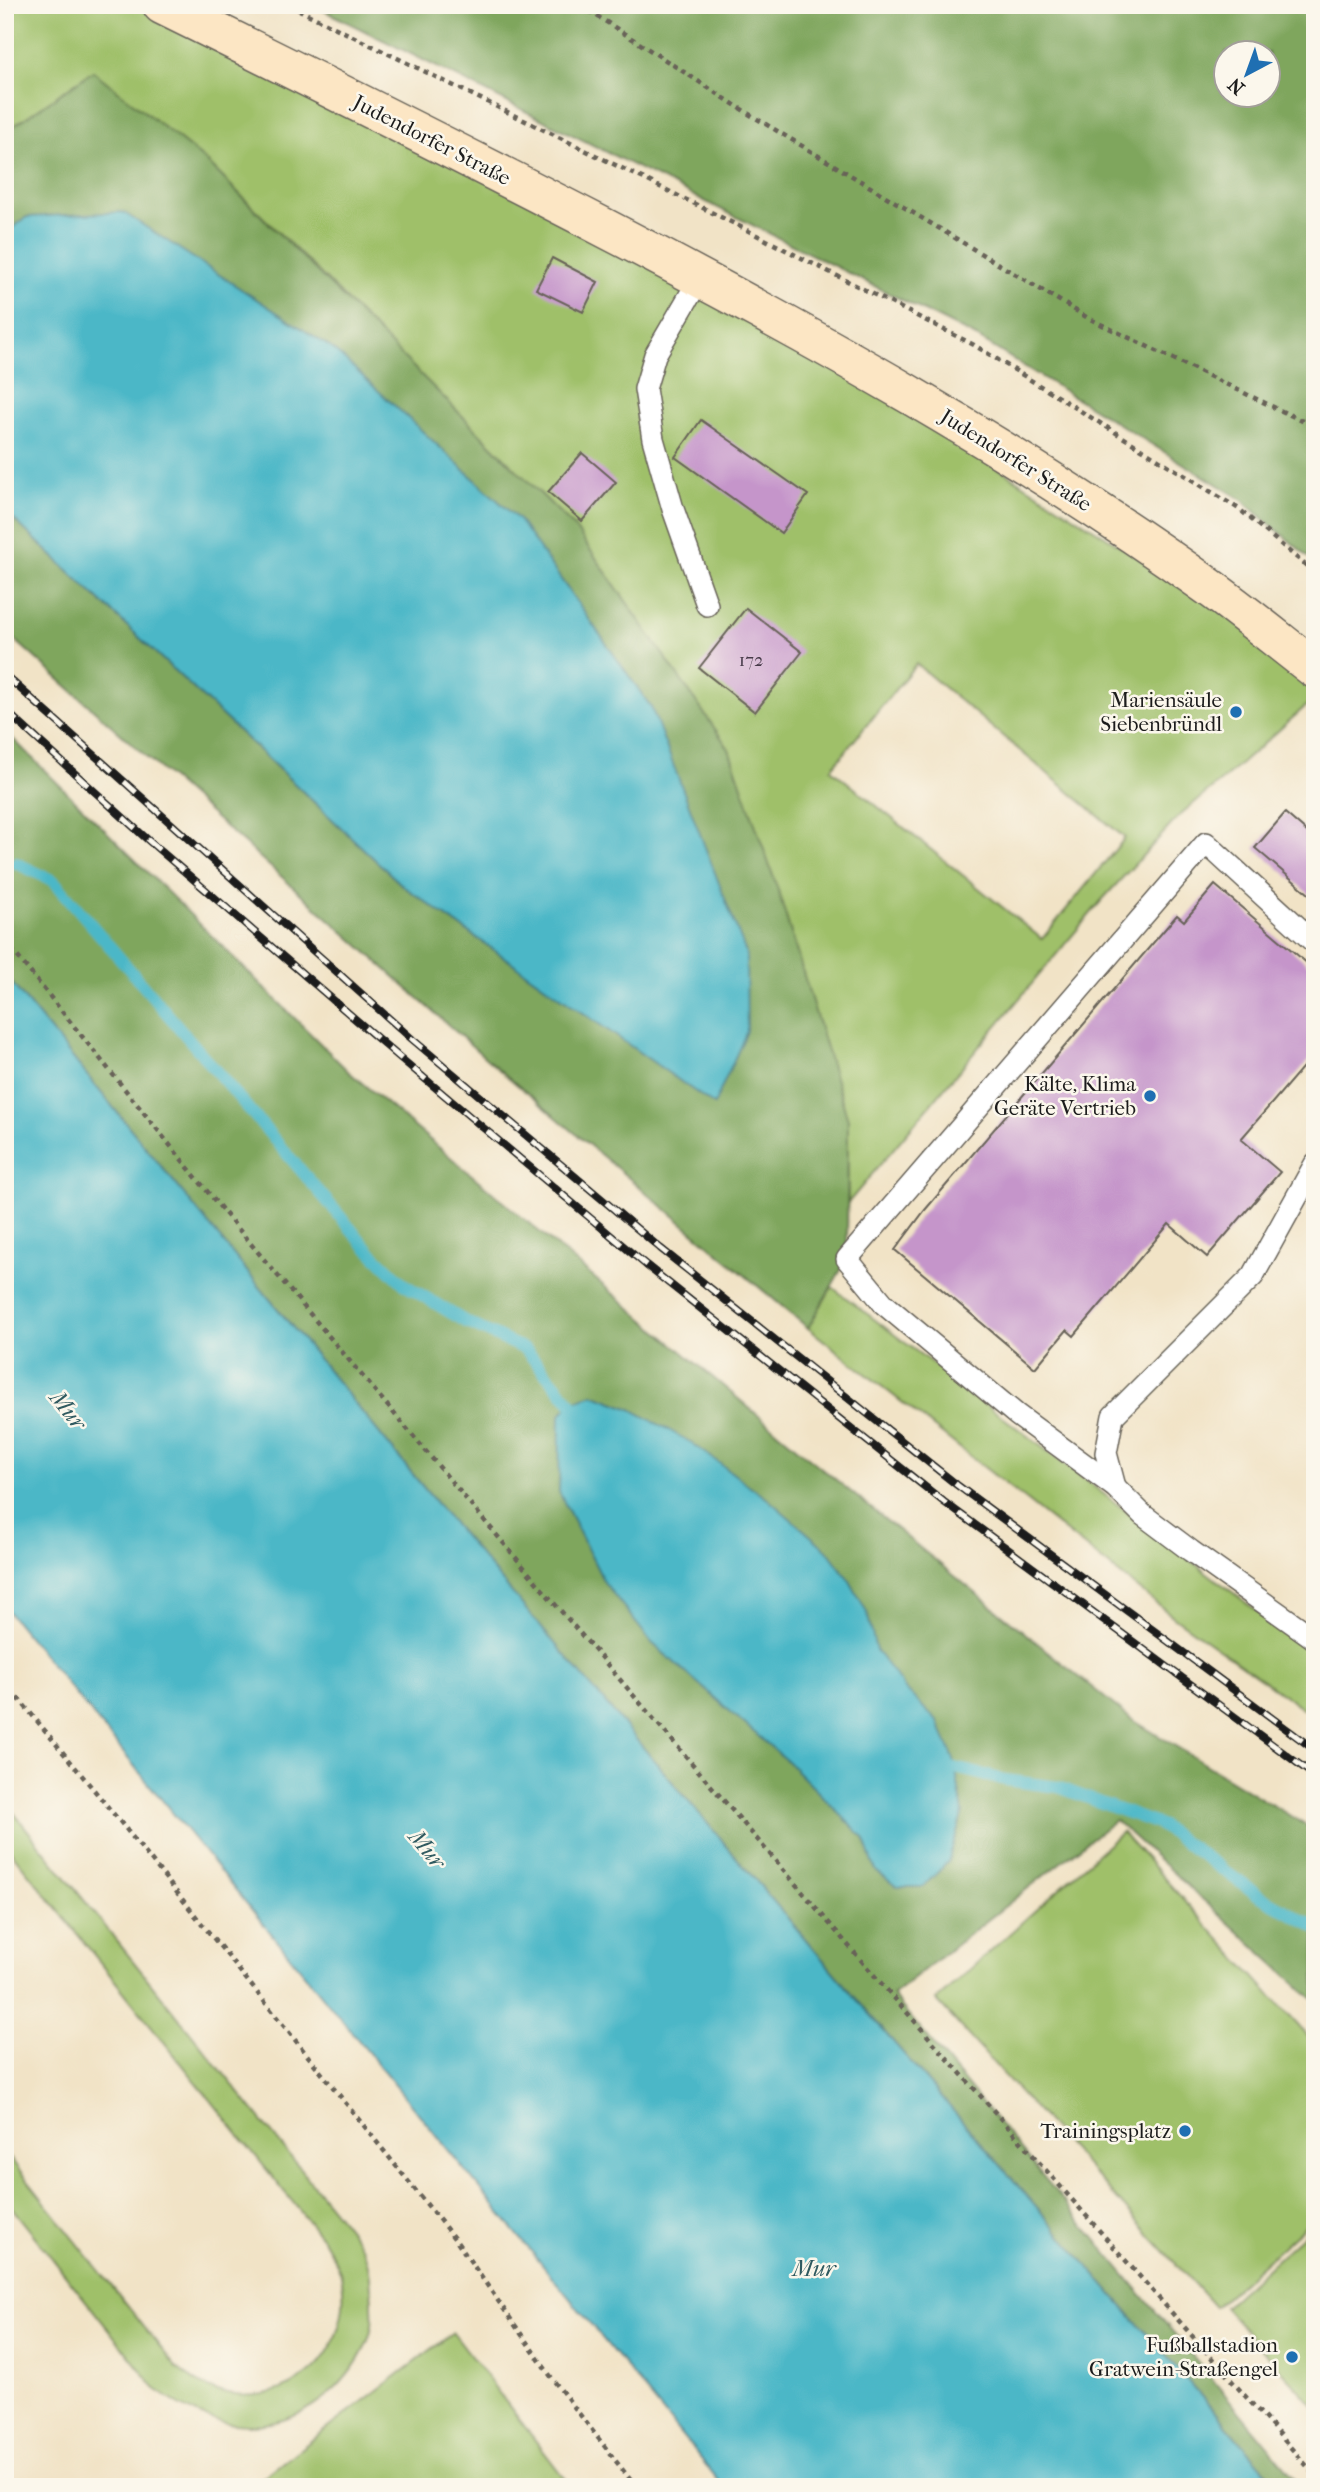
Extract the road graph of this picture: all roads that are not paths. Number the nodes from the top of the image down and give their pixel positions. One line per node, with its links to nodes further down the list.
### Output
1 (162, 5): 2 (main road, Judendorfer Straße)
2 (701, 278): 3 (lane); 4 (main road, Judendorfer Straße)
3 (707, 605)
4 (1314, 669)
5 (1315, 943): 7 (lane)
6 (1315, 1164): 7 (lane)
7 (1115, 1487): 8 (lane)
8 (1315, 1639)

